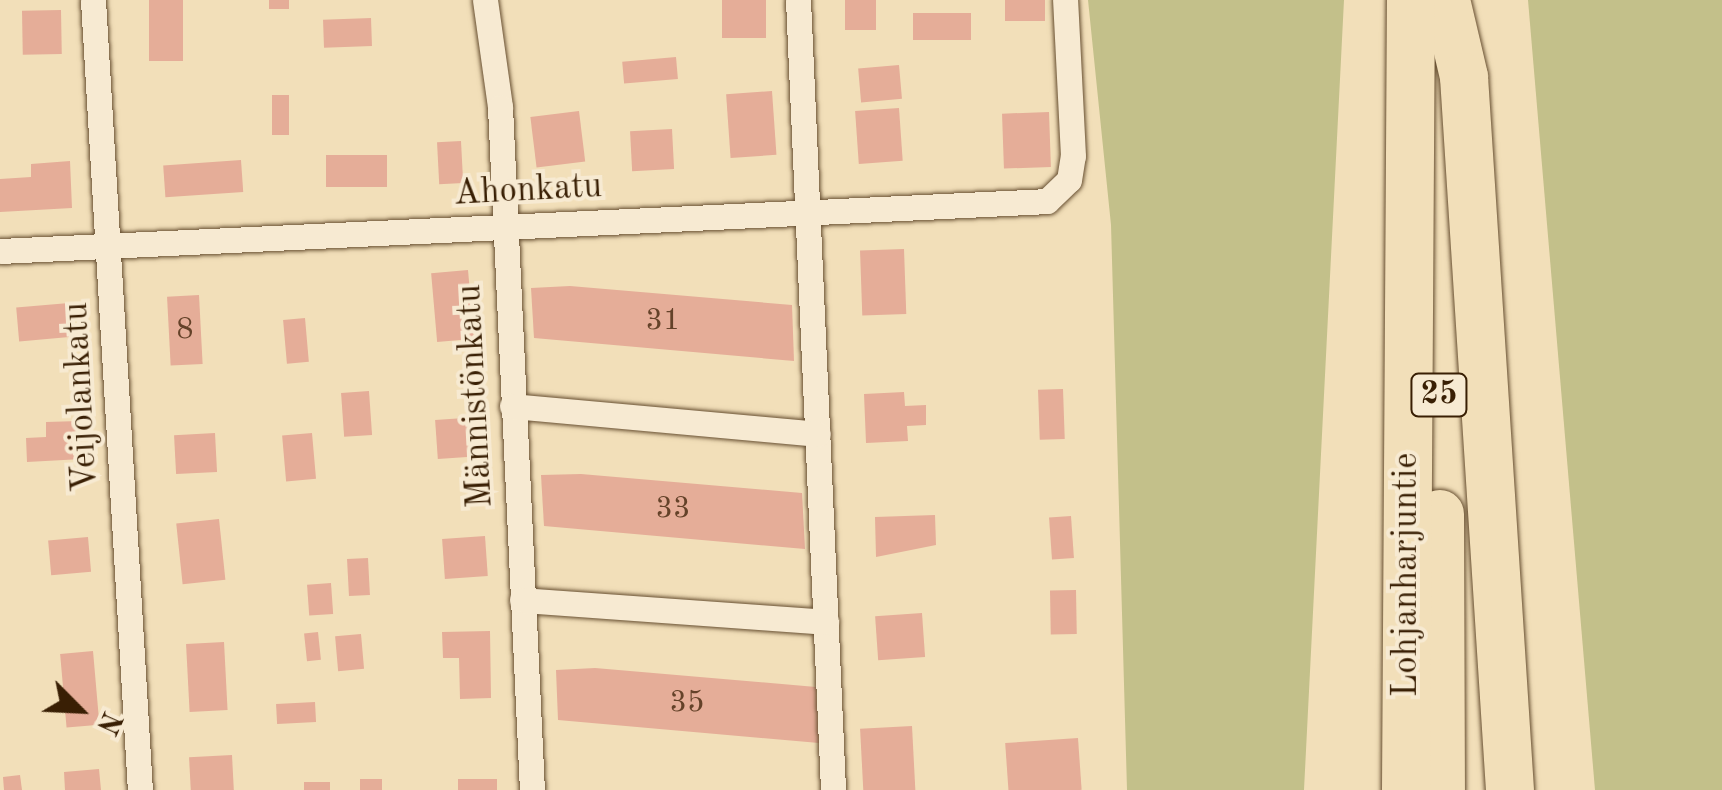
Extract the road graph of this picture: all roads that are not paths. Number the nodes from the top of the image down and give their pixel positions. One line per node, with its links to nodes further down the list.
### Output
1 (93, 0): 10 (street, Veijolankatu)
2 (484, 0): 9 (street, Männistönkatu)
3 (798, 0): 8 (street)
4 (1066, 0): 8 (street, Ahonkatu)
5 (1410, 0): 15 (highway, Lohjanharjuntie / 25)
6 (1435, 0): 22 (highway, Lohjanharjuntie / 25)
7 (1446, 0): 23 (highway)
8 (807, 210): 9 (street, Ahonkatu); 13 (street)
9 (502, 228): 10 (street, Ahonkatu); 12 (street, Männistönkatu)
10 (109, 246): 11 (street, Ahonkatu); 17 (street, Veijolankatu)
11 (0, 251)
12 (512, 406): 13 (street); 14 (street, Männistönkatu)
13 (818, 434): 16 (street)
14 (522, 600): 16 (street); 18 (street, Männistönkatu)
15 (1406, 612): 20 (highway); 21 (highway, Lohjanharjuntie / 25)
16 (826, 622): 19 (street)
17 (140, 790)
18 (532, 790)
19 (833, 790)
20 (1380, 790)
21 (1406, 790)
22 (1441, 790)
23 (1510, 790)

